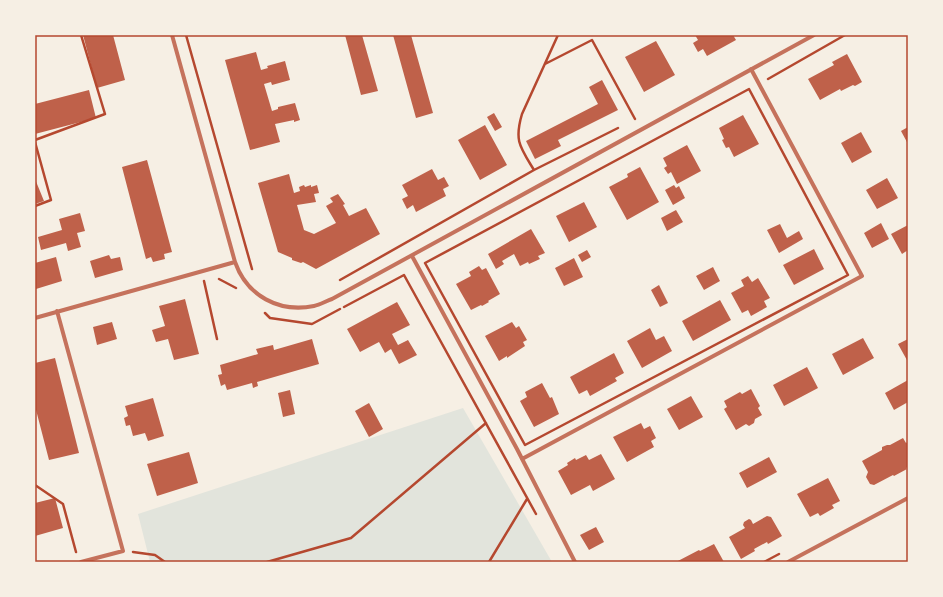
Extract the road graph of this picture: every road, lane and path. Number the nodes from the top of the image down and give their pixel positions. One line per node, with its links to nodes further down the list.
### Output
1 (81, 35): 12 (path)
2 (172, 35): 16 (street)
3 (186, 35): 18 (path)
4 (558, 35): 7 (path)
5 (814, 35): 8 (street)
6 (845, 35): 9 (path)
7 (545, 64): 10 (path); 13 (path)
8 (751, 69): 15 (street); 27 (street)
9 (768, 79)
10 (642, 115)
11 (621, 126): 13 (path)
12 (35, 141): 14 (path)
13 (534, 170): 19 (path)
14 (35, 206)
15 (412, 256): 16 (street); 25 (street)
16 (234, 262): 21 (street)
17 (425, 263): 17 (path)
18 (253, 271)
19 (336, 282)
20 (197, 283): 24 (path)
21 (57, 311): 22 (street); 32 (street)
22 (35, 318)
23 (270, 318): 26 (path)
24 (217, 339)
25 (499, 417): 26 (path); 27 (street)
26 (486, 424): 30 (path); 36 (path)
27 (522, 459): 38 (street)
28 (35, 485): 33 (path)
29 (908, 498): 39 (street)
30 (528, 499): 31 (path); 37 (path)
31 (538, 518)
32 (122, 551): 34 (street); 35 (path)
33 (77, 555)
34 (81, 562)
35 (165, 562)
36 (267, 562)
37 (489, 562)
38 (575, 562)
39 (788, 562)

